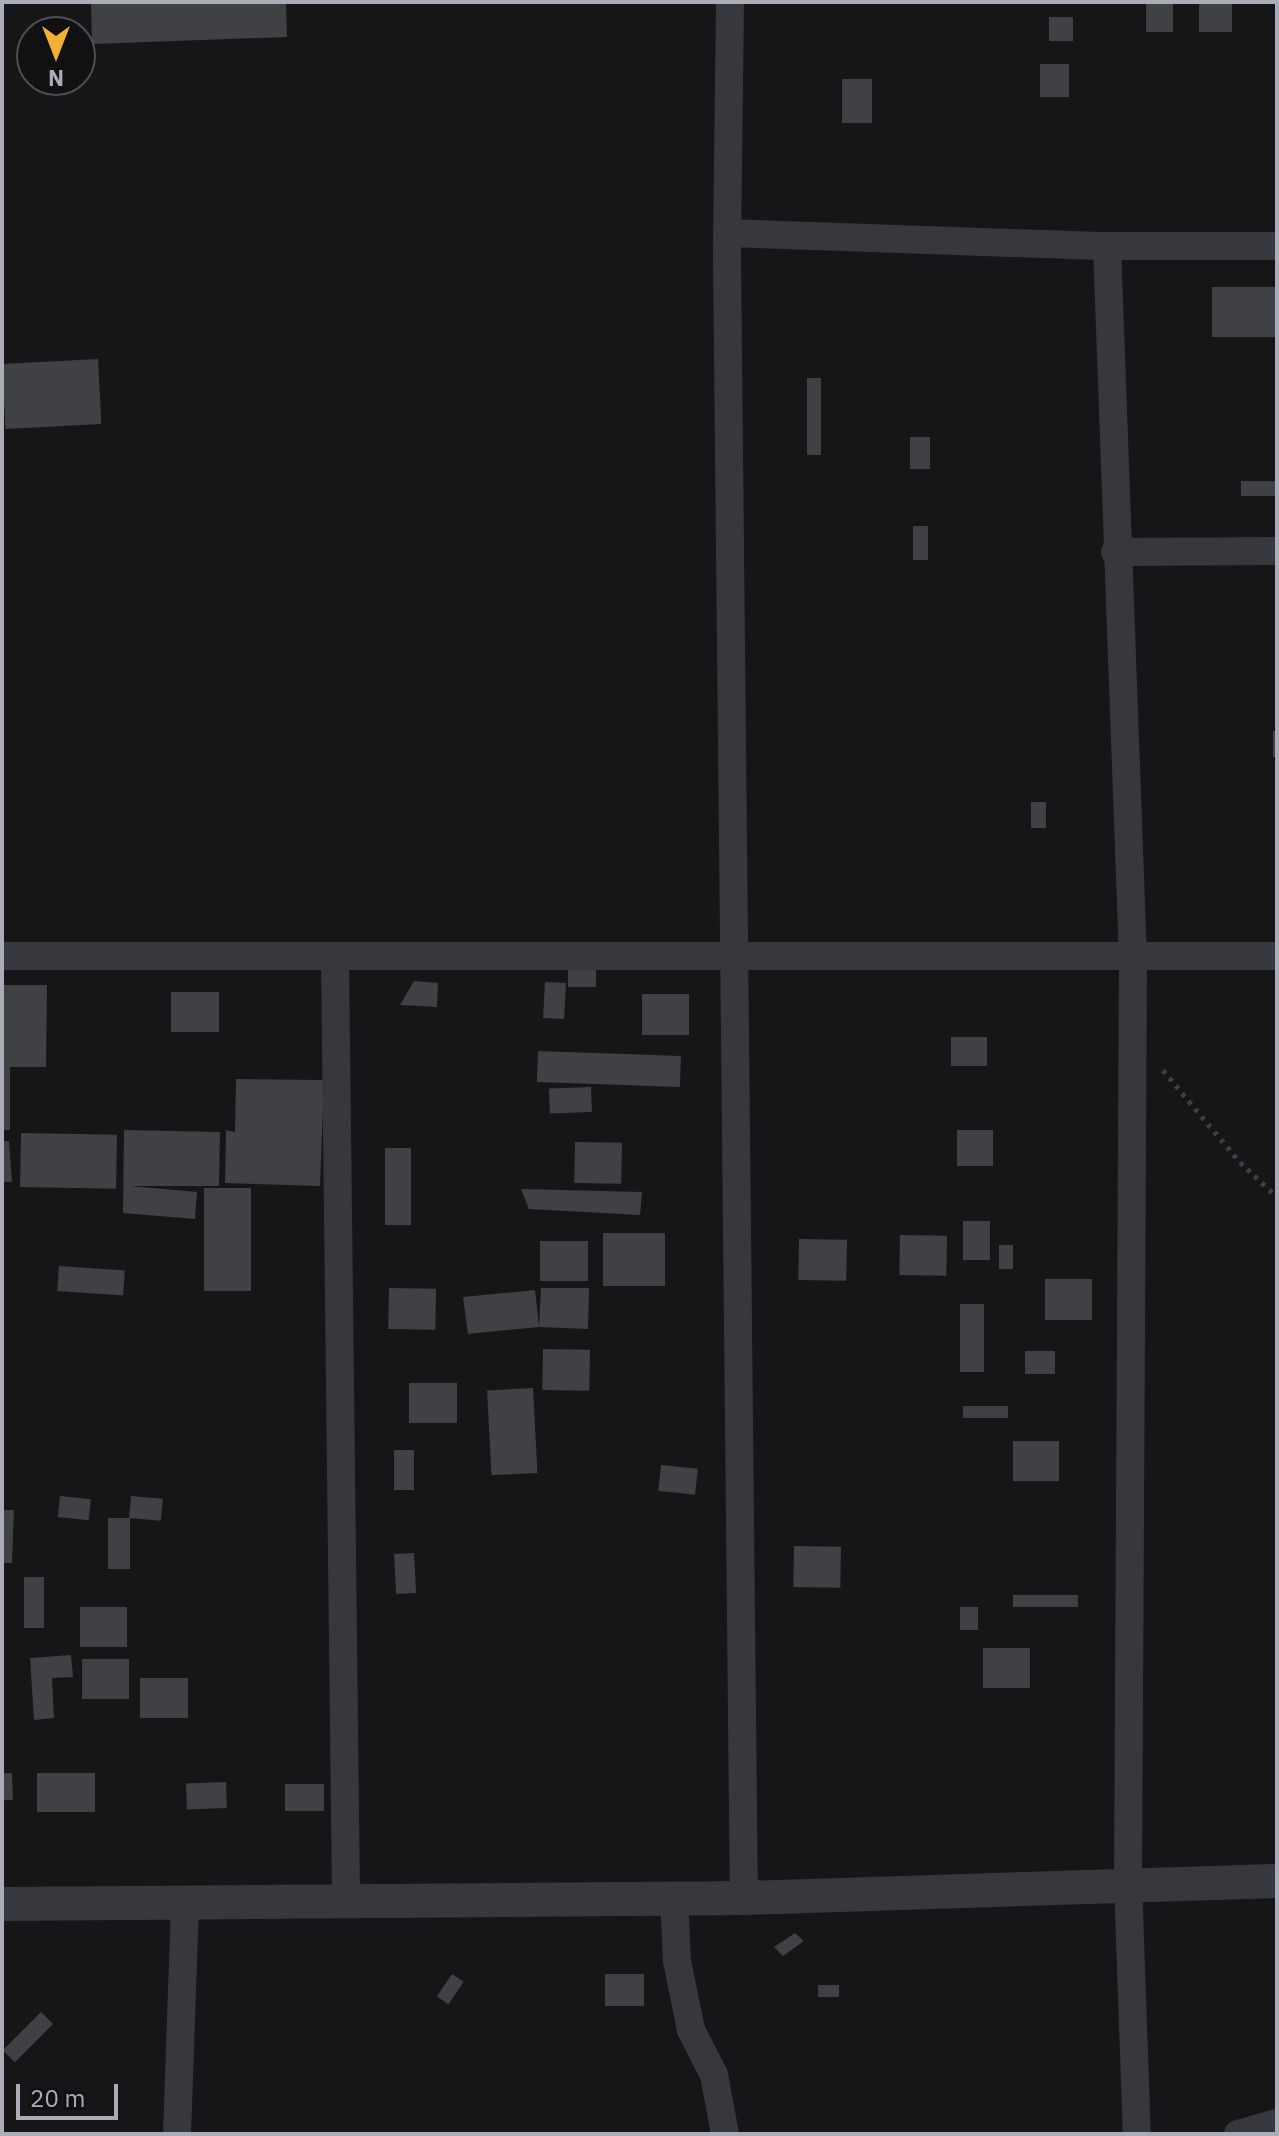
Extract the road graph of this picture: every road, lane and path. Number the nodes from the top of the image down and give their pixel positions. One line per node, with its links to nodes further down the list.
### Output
1 (730, 2): 2 (street)
2 (727, 233): 3 (street); 11 (street)
3 (1107, 246): 4 (street); 6 (street)
4 (1277, 246)
5 (1277, 551): 6 (street)
6 (1115, 552): 10 (street)
7 (2, 956): 9 (street)
8 (1277, 956): 10 (street)
9 (335, 957): 11 (street); 19 (street)
10 (1133, 957): 11 (street); 15 (street)
11 (735, 958): 17 (street)
12 (1159, 1065): 13 (path)
13 (1277, 1197)
14 (1277, 1881): 15 (street)
15 (1128, 1882): 17 (street); 24 (street)
16 (674, 1898): 17 (street); 19 (street); 23 (street)
17 (744, 1898)
18 (185, 1901): 19 (street); 20 (street); 22 (street)
19 (346, 1902)
20 (2, 1904)
21 (1277, 2123): 25 (street)
22 (177, 2134)
23 (725, 2134)
24 (1137, 2134)
25 (1238, 2134)

